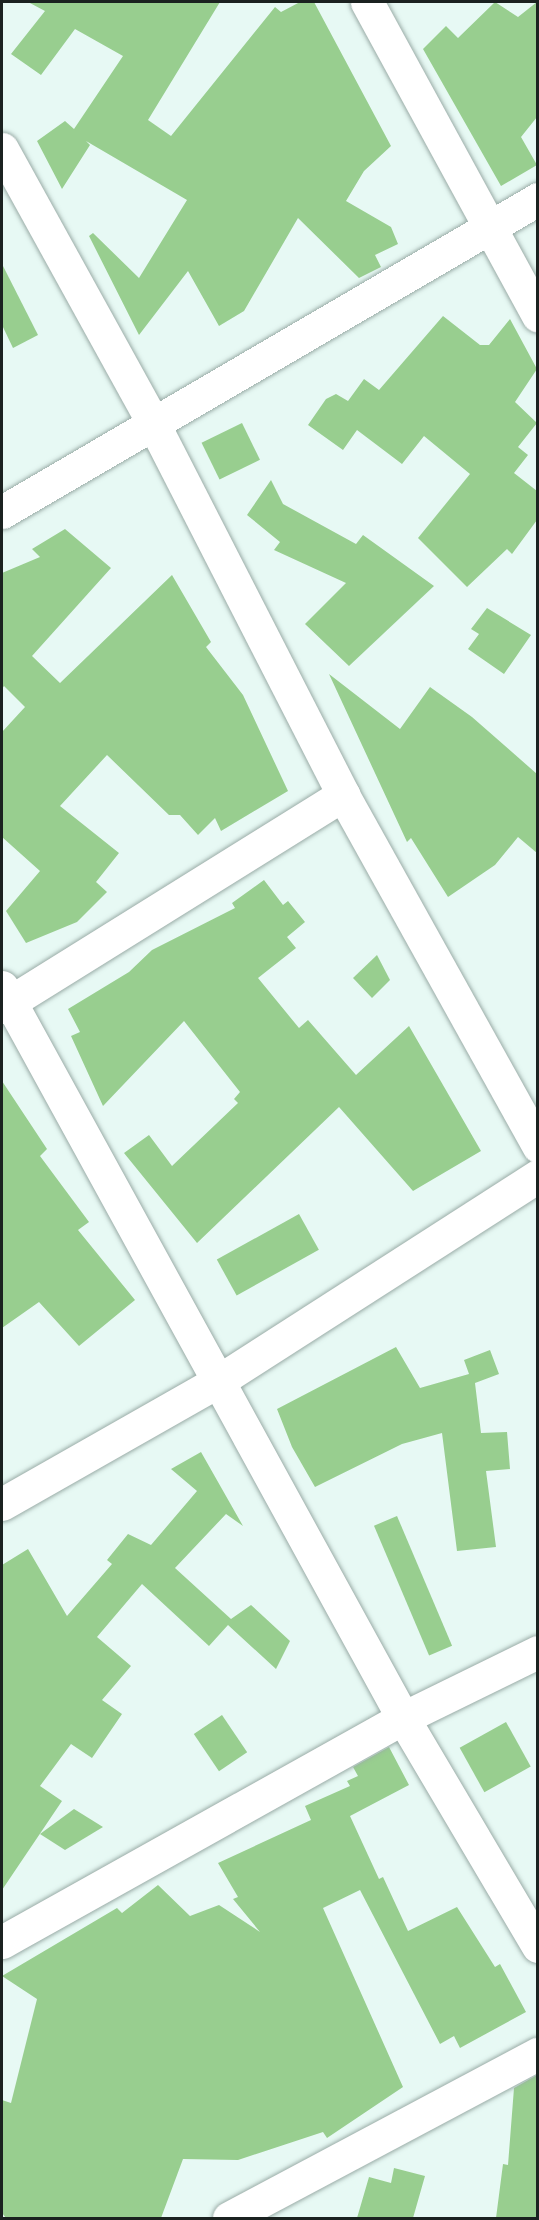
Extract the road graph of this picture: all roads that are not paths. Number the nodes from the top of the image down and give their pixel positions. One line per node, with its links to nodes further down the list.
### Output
1 (368, 2): 4 (street)
2 (2, 149): 6 (street)
3 (537, 199): 4 (street)
4 (488, 225): 5 (street); 6 (street)
5 (537, 315)
6 (152, 421): 7 (street); 8 (street)
7 (2, 512)
8 (343, 795): 9 (street); 10 (street)
9 (4, 999): 12 (street)
10 (537, 1146)
11 (537, 1176): 12 (street)
12 (217, 1382): 13 (street); 15 (street)
13 (2, 1504)
14 (537, 1652): 15 (street)
15 (404, 1718): 16 (street); 17 (street)
16 (2, 1942)
17 (537, 1947)
18 (537, 2054): 19 (street)
19 (229, 2218)

